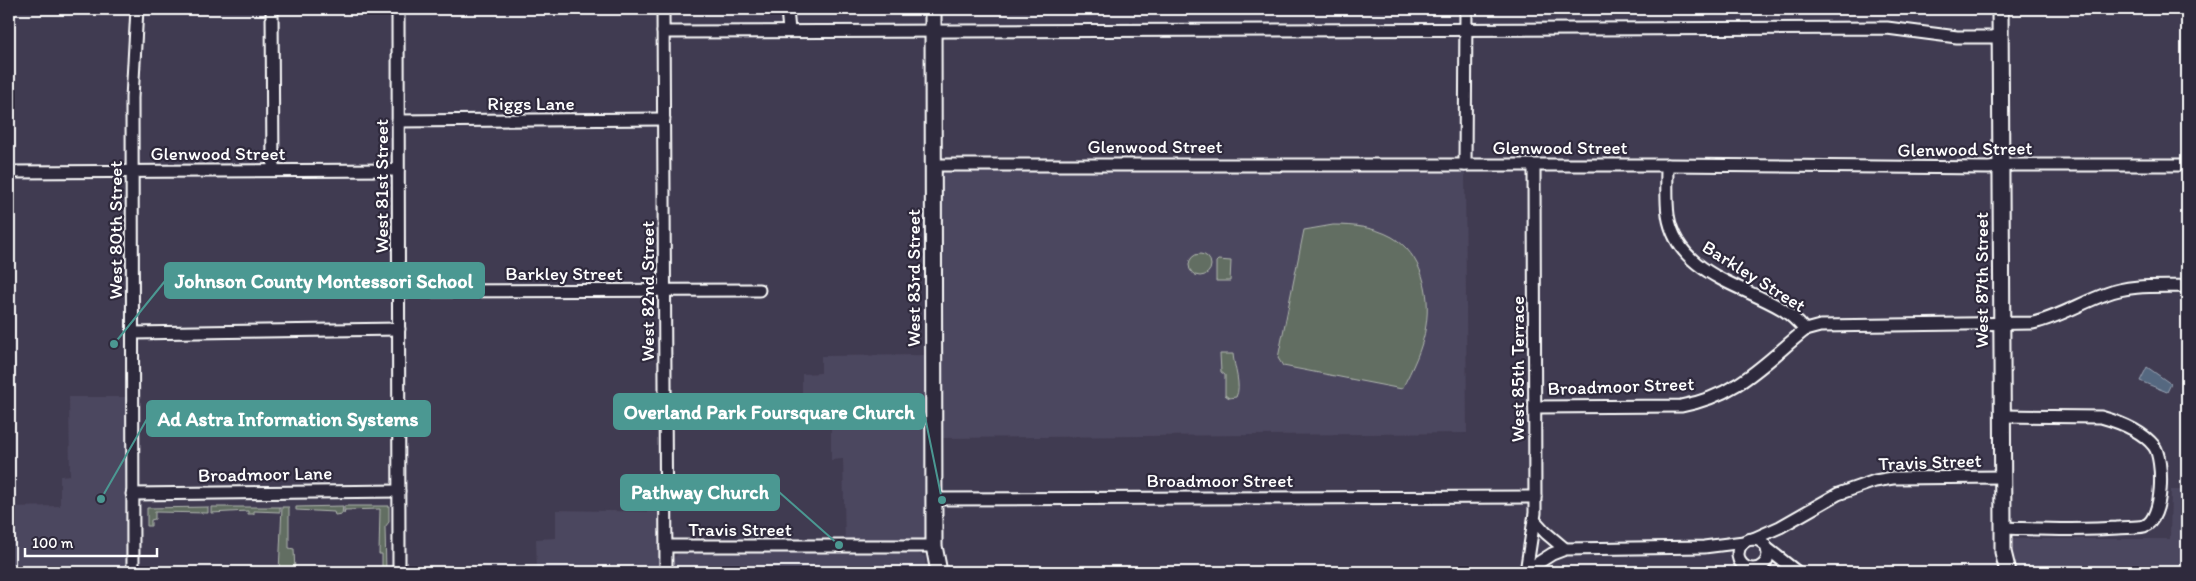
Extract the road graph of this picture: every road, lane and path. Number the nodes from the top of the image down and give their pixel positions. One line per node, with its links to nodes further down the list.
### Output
1 (137, 9): 24 (street, West 80th Street)
2 (272, 9): 22 (street)
3 (398, 9): 15 (street, West 81st Street)
4 (663, 9): 12 (street, West 82nd Street)
5 (787, 9): 10 (street)
6 (933, 9): 11 (street, West 83rd Street)
7 (1466, 9): 9 (street)
8 (2000, 9): 13 (street, West 87th Street)
9 (1467, 30): 11 (street); 13 (street); 17 (street)
10 (790, 31): 11 (street); 12 (street)
11 (933, 31): 16 (street, West 83rd Street)
12 (664, 32): 14 (street, West 82nd Street)
13 (2000, 37): 21 (street, West 87th Street)
14 (664, 119): 15 (street, Riggs Lane); 27 (street, West 82nd Street)
15 (398, 121): 23 (street, West 81st Street)
16 (933, 165): 17 (street, Glenwood Street); 40 (street, West 83rd Street)
17 (1465, 165): 20 (street, Glenwood Street)
18 (1667, 165): 20 (street, Glenwood Street); 21 (street, Glenwood Street); 32 (street, Barkley Street)
19 (2187, 165): 21 (street, Glenwood Street)
20 (1534, 166): 34 (street, West 85th Terrace)
21 (2001, 167): 30 (street, West 87th Street)
22 (273, 170): 23 (street, Glenwood Street); 24 (street, Glenwood Street)
23 (398, 170): 29 (street, West 81st Street)
24 (132, 171): 25 (street, Glenwood Street); 33 (street, West 80th Street)
25 (9, 172)
26 (2187, 286): 30 (street, Broadmoor Street)
27 (665, 290): 28 (street, Barkley Street); 29 (street, Barkley Street); 45 (street, West 82nd Street)
28 (759, 290)
29 (399, 291): 31 (street, West 81st Street)
30 (2002, 324): 32 (street, Broadmoor Street); 35 (street, West 87th Street)
31 (399, 329): 33 (street); 37 (street, West 81st Street)
32 (1805, 330): 34 (street, Broadmoor Street)
33 (132, 333): 38 (street, West 80th Street)
34 (1535, 407): 39 (street, West 85th Terrace)
35 (2002, 416): 36 (street, West 87th Street); 43 (street)
36 (2003, 477): 42 (street, Travis Street); 43 (street, West 87th Street)
37 (399, 491): 38 (street, Broadmoor Lane); 56 (street, West 81st Street)
38 (132, 494): 55 (street, West 80th Street)
39 (1535, 497): 40 (street, Broadmoor Street); 41 (street, West 85th Terrace)
40 (934, 499): 46 (street, West 83rd Street)
41 (1535, 521): 48 (street); 53 (street, West 85th Terrace)
42 (1780, 527): 44 (street, Travis Street); 49 (street, Travis Street)
43 (2003, 528): 50 (street, West 87th Street)
44 (1749, 540): 47 (street, Travis Street); 49 (street); 51 (street)
45 (666, 546): 46 (street, Travis Street); 57 (street, West 82nd Street)
46 (934, 546): 58 (street, West 83rd Street); 59 (street, West 83rd Street)
47 (1704, 547): 48 (street, Travis Street); 51 (street, Travis Street)
48 (1565, 549): 53 (street, Travis Street)
49 (1768, 549): 52 (street); 54 (street)
50 (2003, 552): 60 (street, West 87th Street); 61 (street, West 87th Street)
51 (1742, 566): 52 (street)
52 (1758, 569): 54 (street)
53 (1526, 571)
54 (1794, 571)
55 (133, 572)
56 (399, 572)
57 (666, 572)
58 (930, 572)
59 (939, 572)
60 (1998, 572)
61 (2008, 572)

